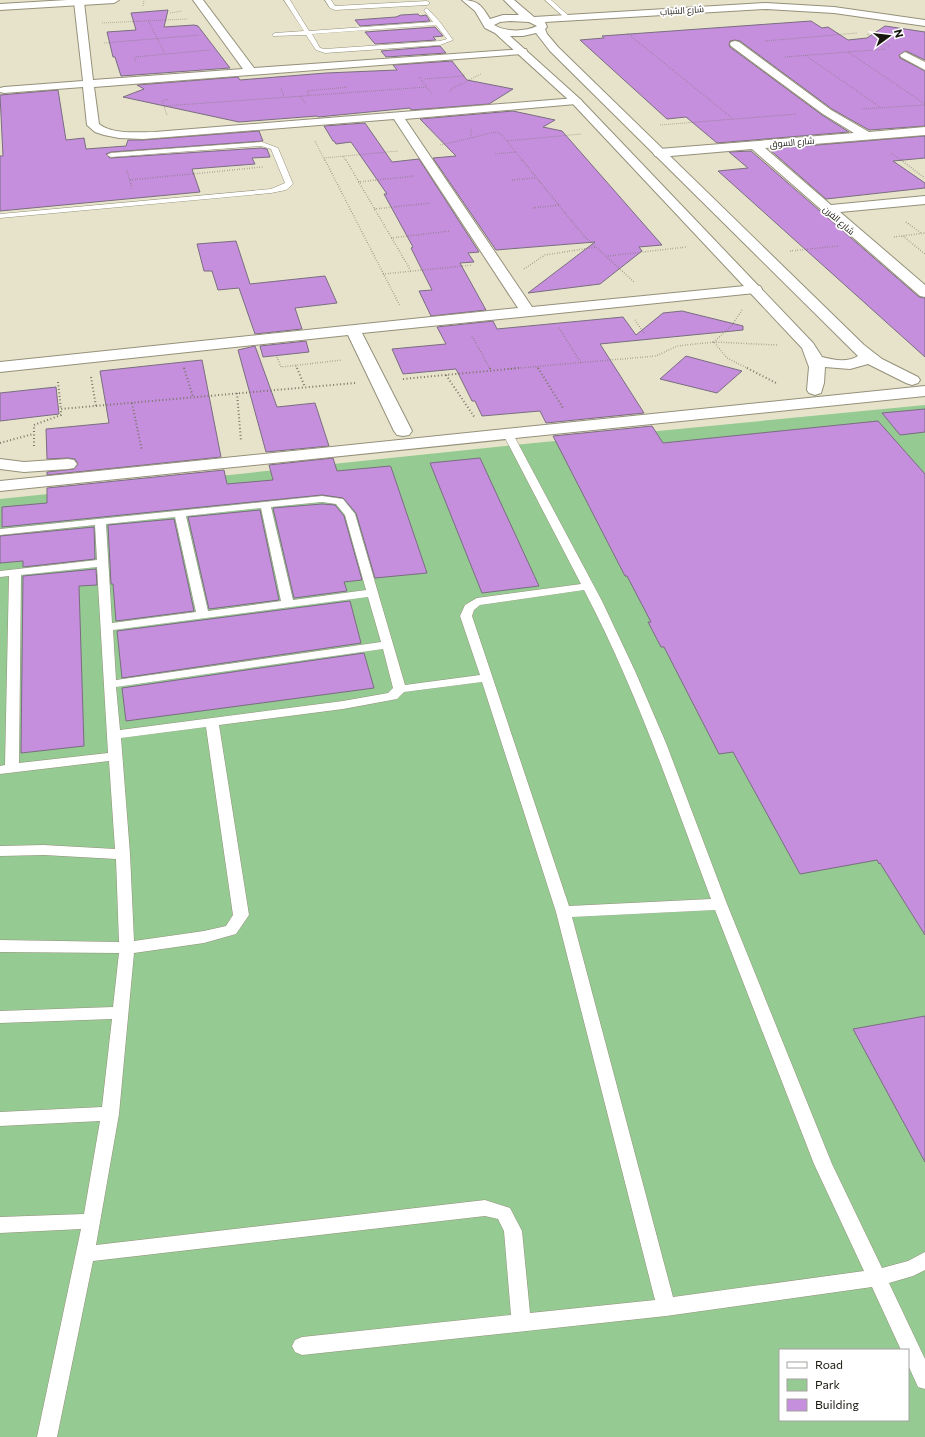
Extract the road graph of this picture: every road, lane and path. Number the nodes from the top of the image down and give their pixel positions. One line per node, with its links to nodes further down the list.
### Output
1 (114, 0): 9 (street)
2 (144, 0): 11 (path)
3 (198, 0): 14 (street)
4 (287, 0): 24 (lane)
5 (328, 0): 10 (lane)
6 (468, 0): 22 (street)
7 (509, 0): 21 (street)
8 (548, 0): 15 (lane)
9 (79, 2): 12 (street); 20 (street)
10 (427, 3)
11 (143, 6)
12 (0, 7)
13 (427, 10): 18 (lane)
14 (212, 18): 16 (path); 25 (street)
15 (568, 18): 19 (street, شارع الشباب); 21 (street, شارع الشباب)
16 (148, 20): 20 (path); 29 (path)
17 (613, 21): 21 (street, شارع الشباب); 23 (street, شارع الشباب); 59 (path)
18 (438, 23): 24 (lane); 24 (lane)
19 (925, 23)
20 (81, 24): 32 (street)
21 (536, 24): 22 (street); 22 (street); 30 (street)
22 (494, 27): 33 (street)
23 (925, 27)
24 (307, 32): 27 (lane)
25 (223, 33): 29 (path); 34 (street)
26 (864, 33): 28 (path); 31 (path); 35 (path)
27 (275, 35)
28 (875, 35)
29 (157, 39): 32 (path); 36 (path)
30 (546, 41): 33 (street); 62 (street)
31 (735, 44): 40 (street)
32 (84, 45): 45 (street)
33 (518, 47): 39 (street); 52 (street)
34 (234, 48): 36 (path); 43 (street)
35 (848, 52): 37 (path); 53 (path)
36 (165, 54): 44 (path)
37 (805, 55): 40 (path); 55 (path)
38 (905, 55): 42 (street)
39 (464, 56): 41 (street); 49 (path)
40 (756, 59): 57 (street)
41 (399, 60): 43 (street); 47 (path)
42 (925, 68)
43 (251, 72): 44 (street)
44 (141, 80): 45 (street)
45 (87, 84): 48 (street); 65 (street)
46 (348, 87): 50 (path)
47 (427, 87): 50 (path); 56 (path)
48 (4, 90)
49 (450, 92)
50 (309, 95): 54 (path)
51 (175, 98): 54 (path)
52 (576, 101): 56 (street); 63 (street)
53 (925, 105): 55 (path)
54 (164, 106): 65 (path)
55 (880, 107): 57 (path)
56 (444, 112): 58 (street)
57 (827, 112): 59 (path); 66 (street)
58 (398, 117): 60 (street); 76 (street)
59 (732, 119): 62 (path)
60 (306, 124): 65 (street); 101 (path)
61 (472, 128): 67 (path)
62 (633, 128): 70 (street)
63 (605, 131): 67 (path); 94 (street)
64 (925, 131): 66 (street, شارع السوق)
65 (174, 134)
66 (867, 136): 68 (street, شارع السوق); 78 (path)
67 (507, 141): 69 (path)
68 (755, 145): 70 (street, شارع السوق); 87 (street, شارع الفرن)
69 (516, 152): 72 (path); 77 (path)
70 (659, 153): 96 (street)
71 (122, 154): 73 (lane); 75 (lane); 79 (path)
72 (495, 154)
73 (111, 155)
74 (343, 156): 81 (path)
75 (282, 166): 79 (path); 84 (lane)
76 (436, 174): 81 (path); 82 (street)
77 (537, 178): 80 (path); 85 (path)
78 (925, 178)
79 (130, 180): 84 (path)
80 (512, 180)
81 (358, 182): 88 (path)
82 (453, 200): 88 (path); 90 (street)
83 (925, 200): 87 (street)
84 (137, 203): 89 (lane)
85 (559, 205): 86 (path); 95 (path)
86 (533, 208)
87 (826, 209): 93 (street, شارع الفرن)
88 (374, 210): 92 (path)
89 (0, 216)
90 (472, 229): 92 (path); 99 (street)
91 (902, 236): 97 (path)
92 (391, 238): 100 (path)
93 (867, 243): 96 (path); 104 (street, شارع الفرن)
94 (713, 244): 98 (path); 103 (street)
95 (596, 247): 98 (path); 102 (path)
96 (761, 254): 114 (street)
97 (925, 254)
98 (607, 256): 105 (path)
99 (495, 262): 100 (path); 102 (street)
100 (411, 271): 101 (path)
101 (383, 274): 109 (path)
102 (507, 281): 107 (street)
103 (755, 289): 105 (street); 111 (path); 112 (street)
104 (925, 293)
105 (652, 299): 106 (street)
106 (550, 310): 107 (street); 119 (path)
107 (528, 312): 108 (street)
108 (464, 318): 109 (street); 124 (path)
109 (410, 324): 110 (street)
110 (353, 330): 113 (street); 116 (street)
111 (714, 342): 112 (path); 119 (path); 131 (path)
112 (808, 346): 117 (street)
113 (178, 348): 115 (street); 133 (path)
114 (868, 356): 117 (street); 126 (street)
115 (87, 357): 118 (street); 135 (path)
116 (367, 358): 120 (path); 127 (street)
117 (816, 360): 129 (street)
118 (56, 361): 121 (street); 136 (path)
119 (581, 363): 123 (path)
120 (296, 366): 122 (path); 128 (path)
121 (0, 367)
122 (281, 367)
123 (537, 367): 124 (path); 137 (path)
124 (491, 371): 125 (path)
125 (446, 375): 127 (path); 138 (path)
126 (918, 379): 129 (street)
127 (379, 381): 128 (path); 139 (street)
128 (305, 388): 132 (path)
129 (815, 390): 131 (street)
130 (925, 391): 141 (street)
131 (793, 392): 137 (street)
132 (237, 393): 133 (path); 143 (path)
133 (192, 397): 134 (path)
134 (132, 403): 135 (path); 144 (path)
135 (96, 406): 136 (path)
136 (61, 409): 140 (path)
137 (567, 414): 138 (street)
138 (478, 423): 139 (street)
139 (403, 431): 143 (street)
140 (33, 434): 142 (path); 146 (path)
141 (508, 434): 147 (street); 155 (lane)
142 (0, 443)
143 (242, 447): 144 (street)
144 (143, 457): 146 (street)
145 (0, 464): 146 (street)
146 (35, 467)
147 (0, 486)
148 (265, 504): 149 (lane); 156 (lane); 157 (lane)
149 (180, 513): 150 (lane); 158 (lane)
150 (100, 521): 151 (lane); 152 (lane)
151 (0, 532)
152 (103, 563): 153 (lane); 159 (lane)
153 (15, 573): 154 (lane); 167 (lane)
154 (0, 574)
155 (588, 586): 161 (lane); 170 (lane)
156 (373, 593): 157 (lane); 160 (lane)
157 (288, 604): 158 (lane)
158 (203, 615): 159 (lane)
159 (107, 627): 162 (lane)
160 (388, 645): 162 (lane); 163 (lane)
161 (487, 678): 163 (lane); 171 (lane)
162 (110, 684): 165 (lane)
163 (400, 688): 164 (lane)
164 (212, 722): 165 (lane); 173 (lane)
165 (114, 734): 166 (lane)
166 (116, 756): 167 (lane); 169 (lane)
167 (6, 769)
168 (0, 851): 169 (lane)
169 (123, 854): 173 (lane)
170 (720, 904): 171 (lane); 182 (lane)
171 (563, 912): 183 (lane)
172 (0, 946): 173 (lane)
173 (127, 948): 174 (lane)
174 (121, 1012): 175 (lane); 176 (lane)
175 (0, 1016)
176 (110, 1114): 177 (lane); 178 (lane)
177 (0, 1119)
178 (92, 1222): 179 (lane); 180 (lane)
179 (0, 1225)
180 (85, 1254): 184 (lane); 187 (lane)
181 (925, 1260): 182 (lane)
182 (877, 1278): 183 (lane); 186 (lane)
183 (666, 1307): 184 (lane)
184 (521, 1322): 185 (lane)
185 (302, 1346)
186 (925, 1380)
187 (47, 1437)

